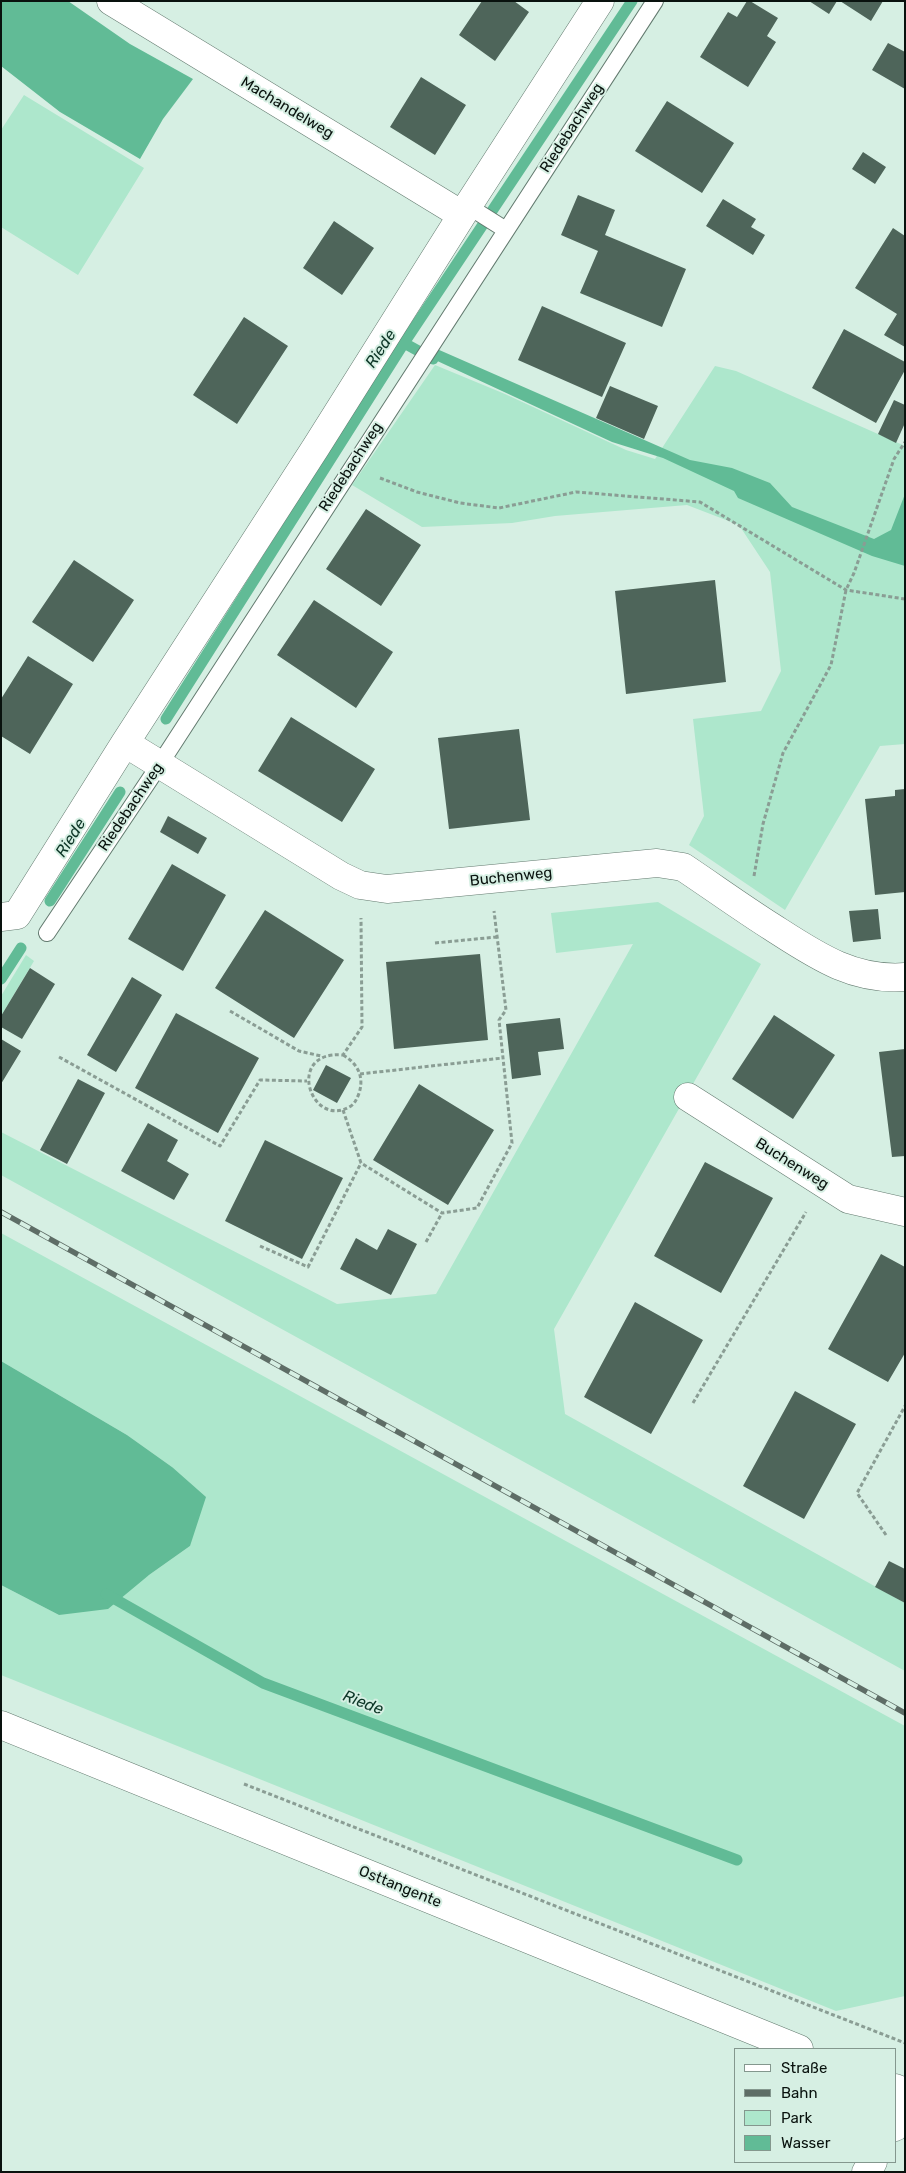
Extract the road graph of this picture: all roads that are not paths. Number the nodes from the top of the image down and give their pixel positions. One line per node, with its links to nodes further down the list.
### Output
1 (111, 1): 4 (street, Machandelweg)
2 (600, 1): 4 (street)
3 (655, 1): 5 (lane, Riedebachweg)
4 (468, 210): 5 (lane); 6 (street)
5 (503, 228): 7 (lane, Riedebachweg)
6 (125, 743): 7 (street, Buchenweg); 8 (street)
7 (160, 764): 9 (lane, Riedebachweg); 10 (street, Buchenweg)
8 (1, 917)
9 (47, 933)
10 (905, 976)
11 (688, 1097): 12 (street, Buchenweg)
12 (905, 1212)
13 (1, 1725): 14 (street, Osttangente)
14 (797, 2048)
15 (905, 2111): 16 (street)
16 (896, 2125)

